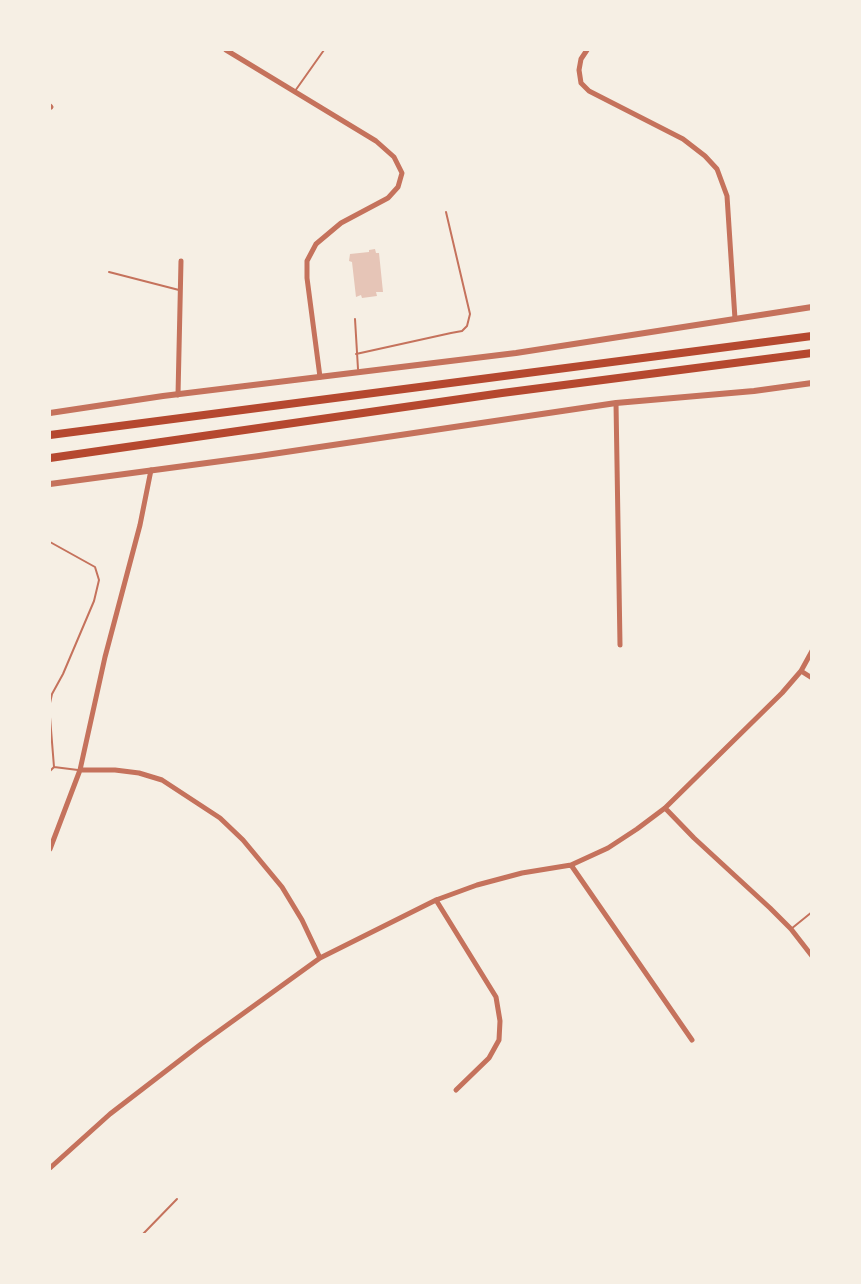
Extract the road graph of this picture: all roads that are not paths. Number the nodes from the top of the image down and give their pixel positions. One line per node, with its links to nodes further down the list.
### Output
1 (226, 50): 4 (street)
2 (324, 50): 4 (lane)
3 (587, 50): 11 (street)
4 (295, 92): 16 (street)
5 (446, 212): 14 (lane)
6 (181, 261): 8 (street)
7 (109, 272): 8 (lane)
8 (180, 290): 18 (street)
9 (812, 307): 11 (street)
10 (355, 319): 14 (lane)
11 (735, 319): 15 (street)
12 (812, 336): 21 (highway)
13 (812, 353): 22 (highway)
14 (356, 354): 15 (lane)
15 (359, 372): 16 (street)
16 (320, 377): 18 (street)
17 (812, 383): 19 (street)
18 (178, 395): 20 (street)
19 (616, 403): 23 (street); 26 (street)
20 (50, 413)
21 (50, 435)
22 (50, 458)
23 (151, 470): 24 (street); 34 (street)
24 (50, 484)
25 (50, 542): 30 (lane)
26 (620, 645)
27 (811, 655): 28 (street)
28 (801, 671): 29 (street); 36 (street)
29 (812, 678)
30 (51, 694): 31 (lane)
31 (50, 703)
32 (50, 717): 33 (lane)
33 (54, 767): 34 (lane); 35 (lane)
34 (80, 770): 37 (street); 43 (street)
35 (50, 771)
36 (665, 808): 38 (street); 41 (street)
37 (50, 849)
38 (571, 865): 39 (street); 44 (street)
39 (436, 900): 43 (street); 45 (street)
40 (812, 912): 41 (lane)
41 (791, 929): 42 (street)
42 (812, 956)
43 (320, 958): 46 (street)
44 (692, 1040)
45 (456, 1090)
46 (50, 1168)
47 (177, 1198): 48 (lane)
48 (143, 1234)

